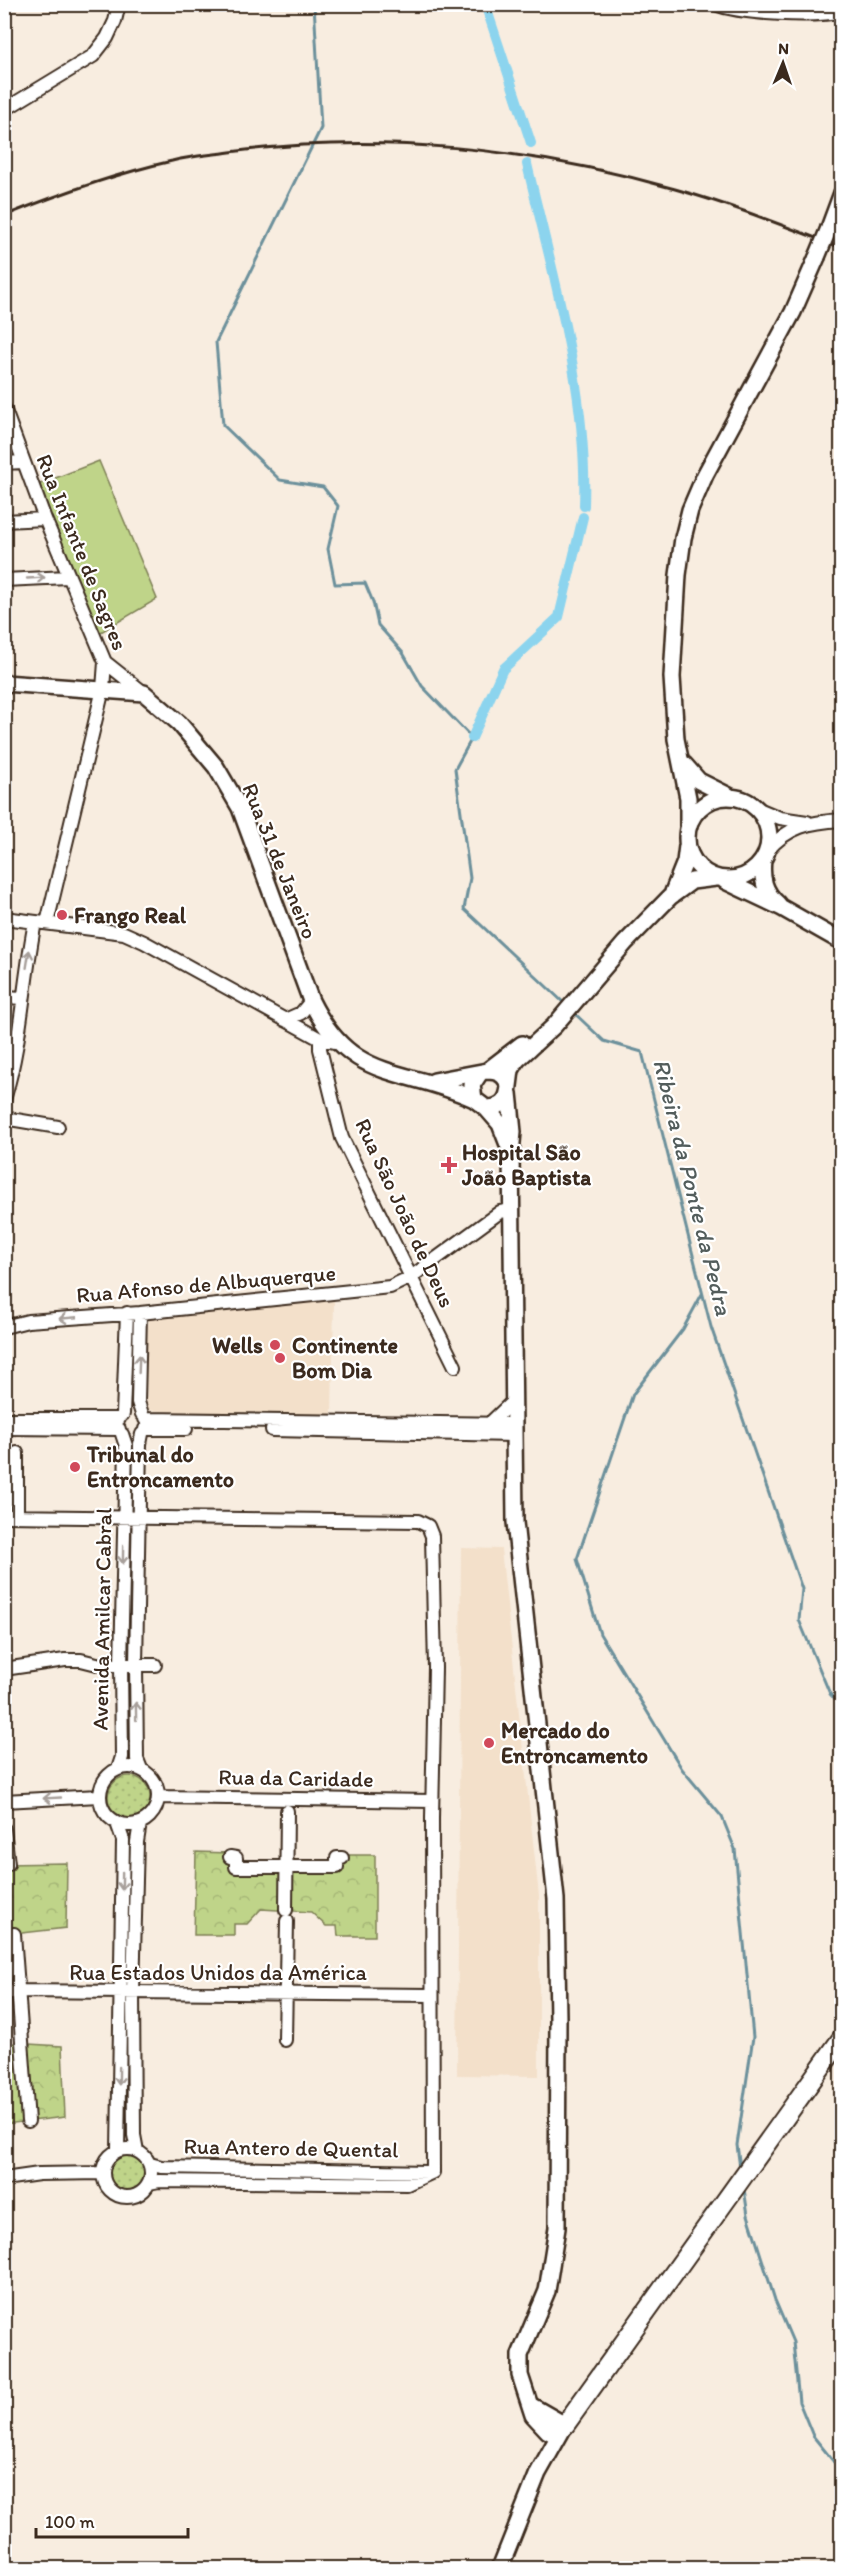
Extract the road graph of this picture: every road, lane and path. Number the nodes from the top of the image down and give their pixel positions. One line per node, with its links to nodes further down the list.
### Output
1 (119, 4): 4 (street)
2 (716, 4): 3 (street)
3 (842, 11)
4 (4, 110)
5 (842, 193): 17 (main road, bridge)
6 (4, 408): 7 (street, Rua Infante de Sagres)
7 (24, 462): 8 (street); 9 (street, Rua Infante de Sagres)
8 (4, 463)
9 (45, 519): 10 (street); 11 (street, Rua Infante de Sagres)
10 (4, 521)
11 (68, 577): 12 (street, one-way to 11); 13 (street, Rua Infante de Sagres)
12 (4, 580)
13 (105, 662): 15 (street, Rua Infante de Sagres); 16 (street, Rua 31 de Janeiro)
14 (4, 683): 15 (main road)
15 (103, 689): 16 (main road); 29 (street, Rua Infante de Sagres)
16 (144, 693): 33 (main road, Rua 31 de Janeiro)
17 (679, 753): 18 (main road); 22 (main road)
18 (730, 797): 19 (main road); 22 (main road)
19 (756, 808): 21 (street); 24 (main road)
20 (842, 820): 21 (street)
21 (820, 821): 24 (street)
22 (688, 826): 23 (main road)
23 (687, 845): 25 (main road); 26 (main road)
24 (765, 856): 25 (main road); 27 (main road)
25 (718, 878): 26 (main road); 27 (main road)
26 (670, 897): 35 (main road)
27 (782, 908): 30 (main road)
28 (4, 918): 29 (street)
29 (41, 922): 32 (street, Rua Infante de Sagres, one-way to 29); 34 (street)
30 (842, 942)
31 (4, 996): 32 (street)
32 (23, 998): 41 (street, Rua Infante de Sagres)
33 (311, 1001): 34 (street); 37 (main road, Rua 31 de Janeiro)
34 (285, 1020): 36 (street)
35 (552, 1023): 38 (main road); 40 (main road)
36 (320, 1039): 37 (street); 47 (street, Rua São João de Deus)
37 (339, 1043): 39 (main road, Rua 31 de Janeiro)
38 (484, 1072): 39 (main road); 40 (main road); 42 (main road)
39 (428, 1082): 42 (main road)
40 (509, 1090): 42 (main road); 45 (main road)
41 (4, 1100)
42 (480, 1103): 45 (main road)
43 (4, 1119): 44 (street)
44 (58, 1127)
45 (511, 1153): 46 (main road)
46 (512, 1210): 47 (street, Rua Afonso de Albuquerque); 52 (main road)
47 (411, 1277): 49 (street, Rua Afonso de Albuquerque); 51 (street, Rua São João de Deus)
48 (127, 1313): 49 (street, Rua Afonso de Albuquerque); 50 (street, Rua Afonso de Albuquerque, one-way to 50); 54 (street, Avenida Amilcar Cabral)
49 (141, 1313): 55 (street, Avenida Amilcar Cabral, one-way to 49)
50 (4, 1327)
51 (455, 1366)
52 (512, 1402): 57 (street); 58 (main road)
53 (4, 1419): 54 (street)
54 (121, 1424): 55 (street); 55 (street); 56 (street); 62 (street, Avenida Amilcar Cabral)
55 (143, 1424): 57 (street); 63 (street, Avenida Amilcar Cabral)
56 (4, 1428)
57 (492, 1429): 58 (street); 60 (street)
58 (514, 1430): 60 (main road)
59 (17, 1453): 61 (street)
60 (515, 1462): 98 (main road)
61 (11, 1516): 62 (street)
62 (124, 1517): 63 (street); 64 (street, Avenida Amilcar Cabral, one-way to 64)
63 (138, 1517): 65 (street, Avenida Amilcar Cabral); 73 (street)
64 (121, 1665): 65 (street); 67 (street); 68 (street, Avenida Amilcar Cabral)
65 (136, 1665): 66 (street); 69 (street, Avenida Amilcar Cabral, one-way to 65)
66 (155, 1665)
67 (4, 1669)
68 (118, 1769): 69 (street); 70 (street)
69 (141, 1769): 71 (street)
70 (99, 1796): 72 (street, one-way to 72); 75 (street)
71 (158, 1797): 73 (street, Rua da Caridade); 76 (street)
72 (4, 1801)
73 (432, 1801): 87 (street)
74 (287, 1811): 81 (street)
75 (117, 1823): 76 (street); 84 (street, one-way to 84)
76 (140, 1823): 84 (street)
77 (4, 1829): 80 (street)
78 (230, 1857): 81 (street)
79 (342, 1858): 81 (street)
80 (8, 1864)
81 (286, 1866): 86 (street)
82 (14, 1934): 83 (street)
83 (18, 1991): 84 (street, Rua Estados Unidos da América); 85 (street, Rua Estados Unidos da América); 90 (street)
84 (126, 1991): 86 (street, Rua Estados Unidos da América); 91 (street, one-way to 91); 92 (street)
85 (4, 1993)
86 (286, 1993): 87 (street, Rua Estados Unidos da América); 89 (street)
87 (431, 1995): 94 (street)
88 (842, 2038): 98 (highway)
89 (285, 2040)
90 (28, 2121)
91 (118, 2151): 92 (street); 95 (street)
92 (136, 2151): 93 (street)
93 (150, 2164): 94 (street, Rua Antero de Quental); 97 (street)
94 (433, 2172): 97 (street, Rua Antero de Quental)
95 (102, 2173): 96 (street); 97 (street)
96 (4, 2179)
97 (149, 2182)
98 (561, 2430): 99 (main road)
99 (500, 2568)

